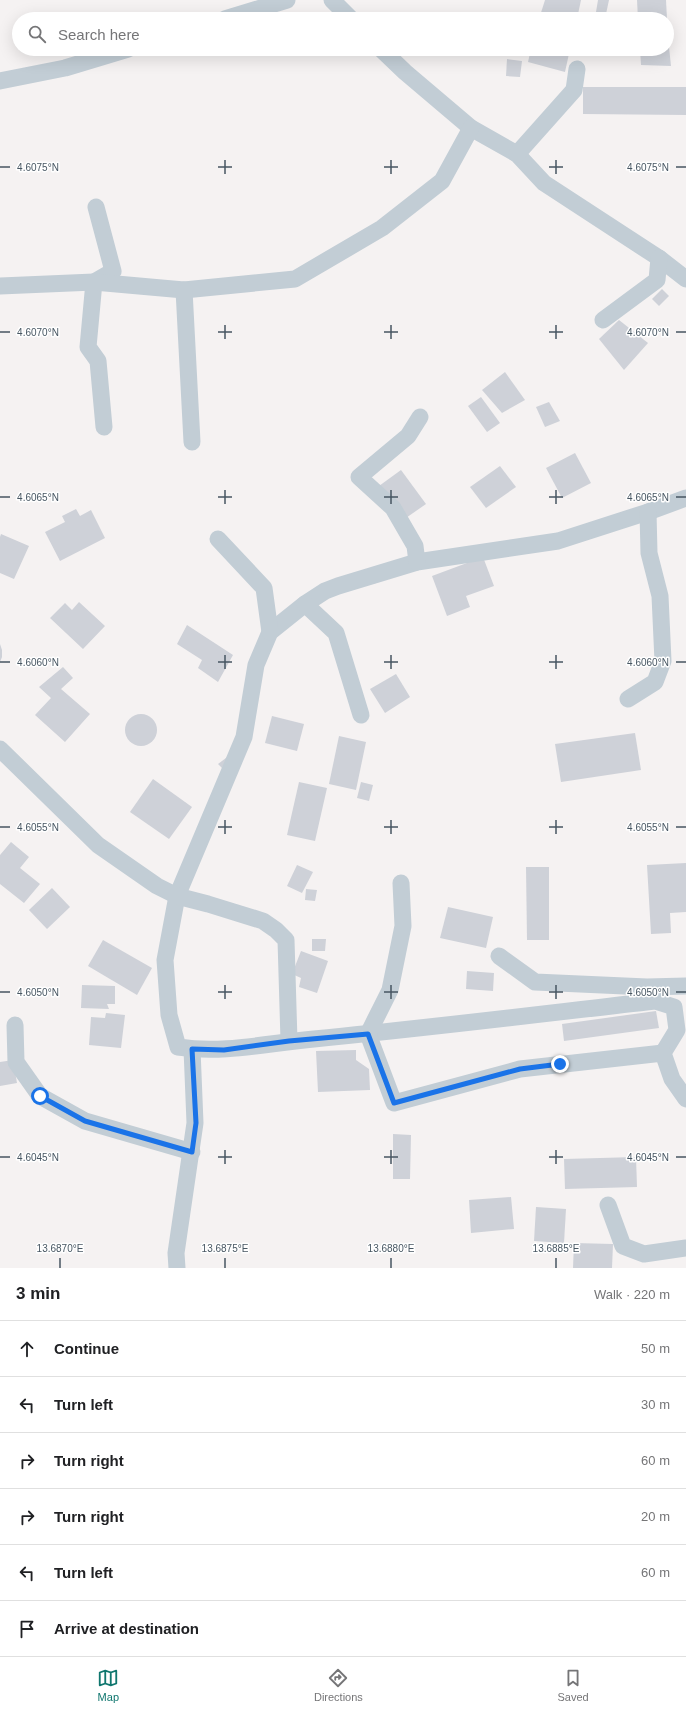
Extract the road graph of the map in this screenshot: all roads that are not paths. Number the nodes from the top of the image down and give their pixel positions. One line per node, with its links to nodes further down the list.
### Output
1 (287, 0): 3 (street)
2 (332, 0): 4 (street)
3 (248, 12)
4 (344, 12)
5 (105, 56): 8 (street)
6 (388, 56): 9 (street)
7 (577, 69): 10 (street)
8 (0, 81)
9 (471, 128): 10 (street); 16 (street)
10 (517, 154): 12 (street)
11 (96, 207): 14 (street)
12 (660, 258): 13 (street); 17 (street)
13 (686, 279)
14 (94, 282): 15 (street); 16 (street); 19 (street)
15 (0, 286)
16 (184, 290): 20 (street)
17 (603, 320)
18 (420, 417): 24 (street)
19 (104, 427)
20 (192, 442)
21 (686, 498): 22 (street)
22 (648, 512): 24 (street); 27 (street)
23 (218, 538): 26 (street)
24 (417, 562): 25 (street)
25 (305, 604): 26 (street); 28 (street)
26 (270, 632): 31 (street)
27 (628, 699)
28 (361, 715)
29 (0, 749): 31 (street)
30 (401, 883): 35 (street)
31 (177, 896): 36 (street); 37 (street)
32 (499, 956): 33 (street)
33 (686, 986)
34 (15, 1025): 40 (street)
35 (368, 1034): 36 (street); 38 (street); 38 (street)
36 (289, 1041): 37 (street)
37 (192, 1049): 40 (street)
38 (663, 1053): 39 (street)
39 (686, 1099)
40 (192, 1152): 43 (street)
41 (608, 1205): 42 (street)
42 (686, 1248)
43 (177, 1268)

